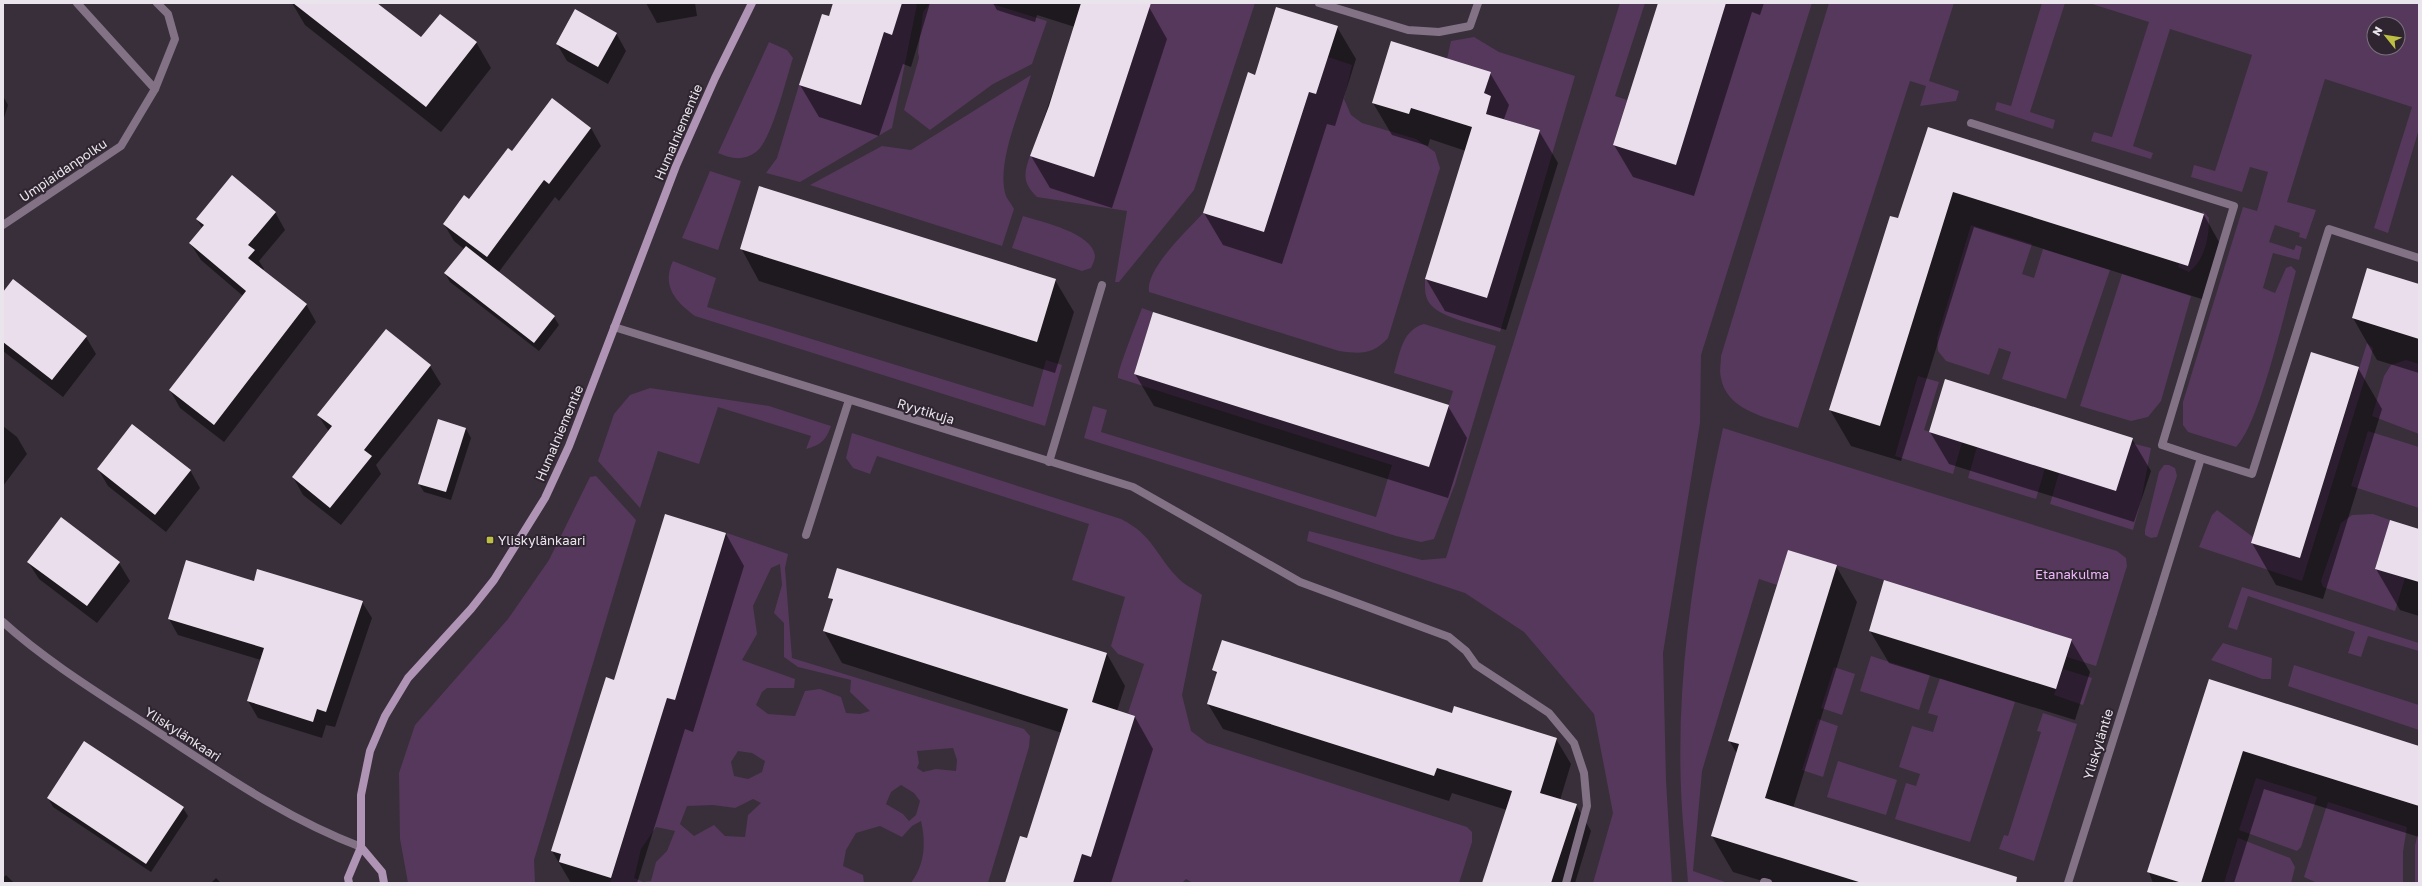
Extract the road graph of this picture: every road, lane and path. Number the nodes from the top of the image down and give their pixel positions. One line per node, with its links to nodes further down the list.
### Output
1 (77, 3): 6 (street)
2 (157, 3): 6 (street, Umpiaidanpolku)
3 (752, 3): 11 (street, Humalniementie)
4 (1319, 3): 5 (street)
5 (1478, 3)
6 (155, 89): 8 (street, Umpiaidanpolku)
7 (1971, 123): 13 (street)
8 (3, 225)
9 (2419, 258): 13 (street)
10 (1102, 285): 14 (street)
11 (614, 327): 12 (street, Ryytikuja); 17 (street, Humalniementie)
12 (849, 400): 14 (street, Ryytikuja); 15 (street)
13 (2201, 458): 21 (street, Yliskyläntie)
14 (1049, 462): 20 (street, Ryytikuja)
15 (806, 534)
16 (3, 622): 17 (street, Yliskylänkaari)
17 (361, 847): 18 (street, Humalniementie); 19 (street)
18 (349, 883)
19 (384, 883)
20 (1566, 883)
21 (2068, 883)

